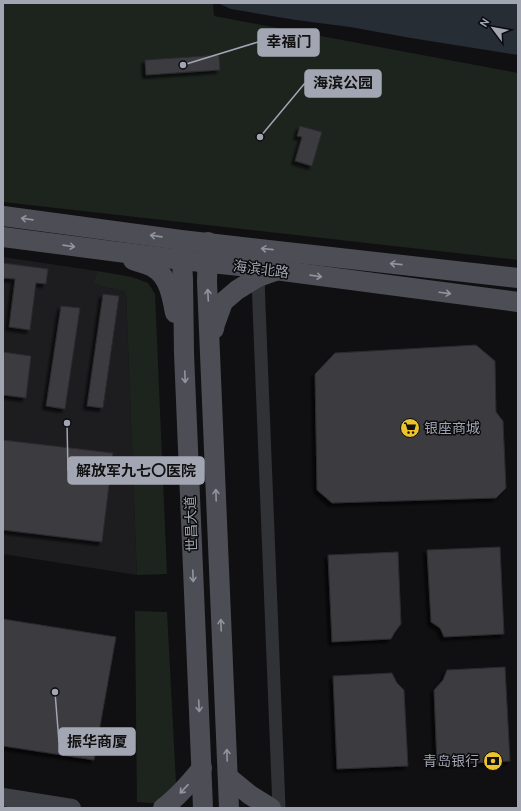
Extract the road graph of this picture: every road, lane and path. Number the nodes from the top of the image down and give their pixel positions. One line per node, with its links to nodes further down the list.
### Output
1 (3, 216): 3 (main road, 海滨北路, one-way to 1)
2 (3, 237): 5 (main road, 海滨北路, one-way to 5)
3 (181, 240): 4 (main road, 海滨北路); 6 (main road, 世昌大道)
4 (208, 242): 7 (main road, 世昌大道); 9 (main road, 海滨北路, one-way to 4)
5 (103, 250): 6 (main road, 海滨北路); 11 (main road)
6 (182, 260): 7 (main road, 海滨北路); 11 (main road, 世昌大道)
7 (208, 262): 8 (main road, 海滨北路); 12 (main road, 世昌大道, one-way to 7)
8 (265, 272): 10 (main road, 海滨北路, one-way to 10); 12 (main road); 21 (street)
9 (518, 278)
10 (518, 302)
11 (184, 353): 13 (main road, 世昌大道, one-way to 13)
12 (211, 359): 14 (main road, 世昌大道, one-way to 12)
13 (202, 768): 17 (main road, one-way to 17); 18 (main road, 世昌大道)
14 (228, 777): 19 (main road, 世昌大道); 20 (main road)
15 (3, 797): 16 (main road)
16 (72, 808)
17 (163, 808)
18 (203, 808)
19 (229, 808)
20 (271, 808)
21 (279, 808)

